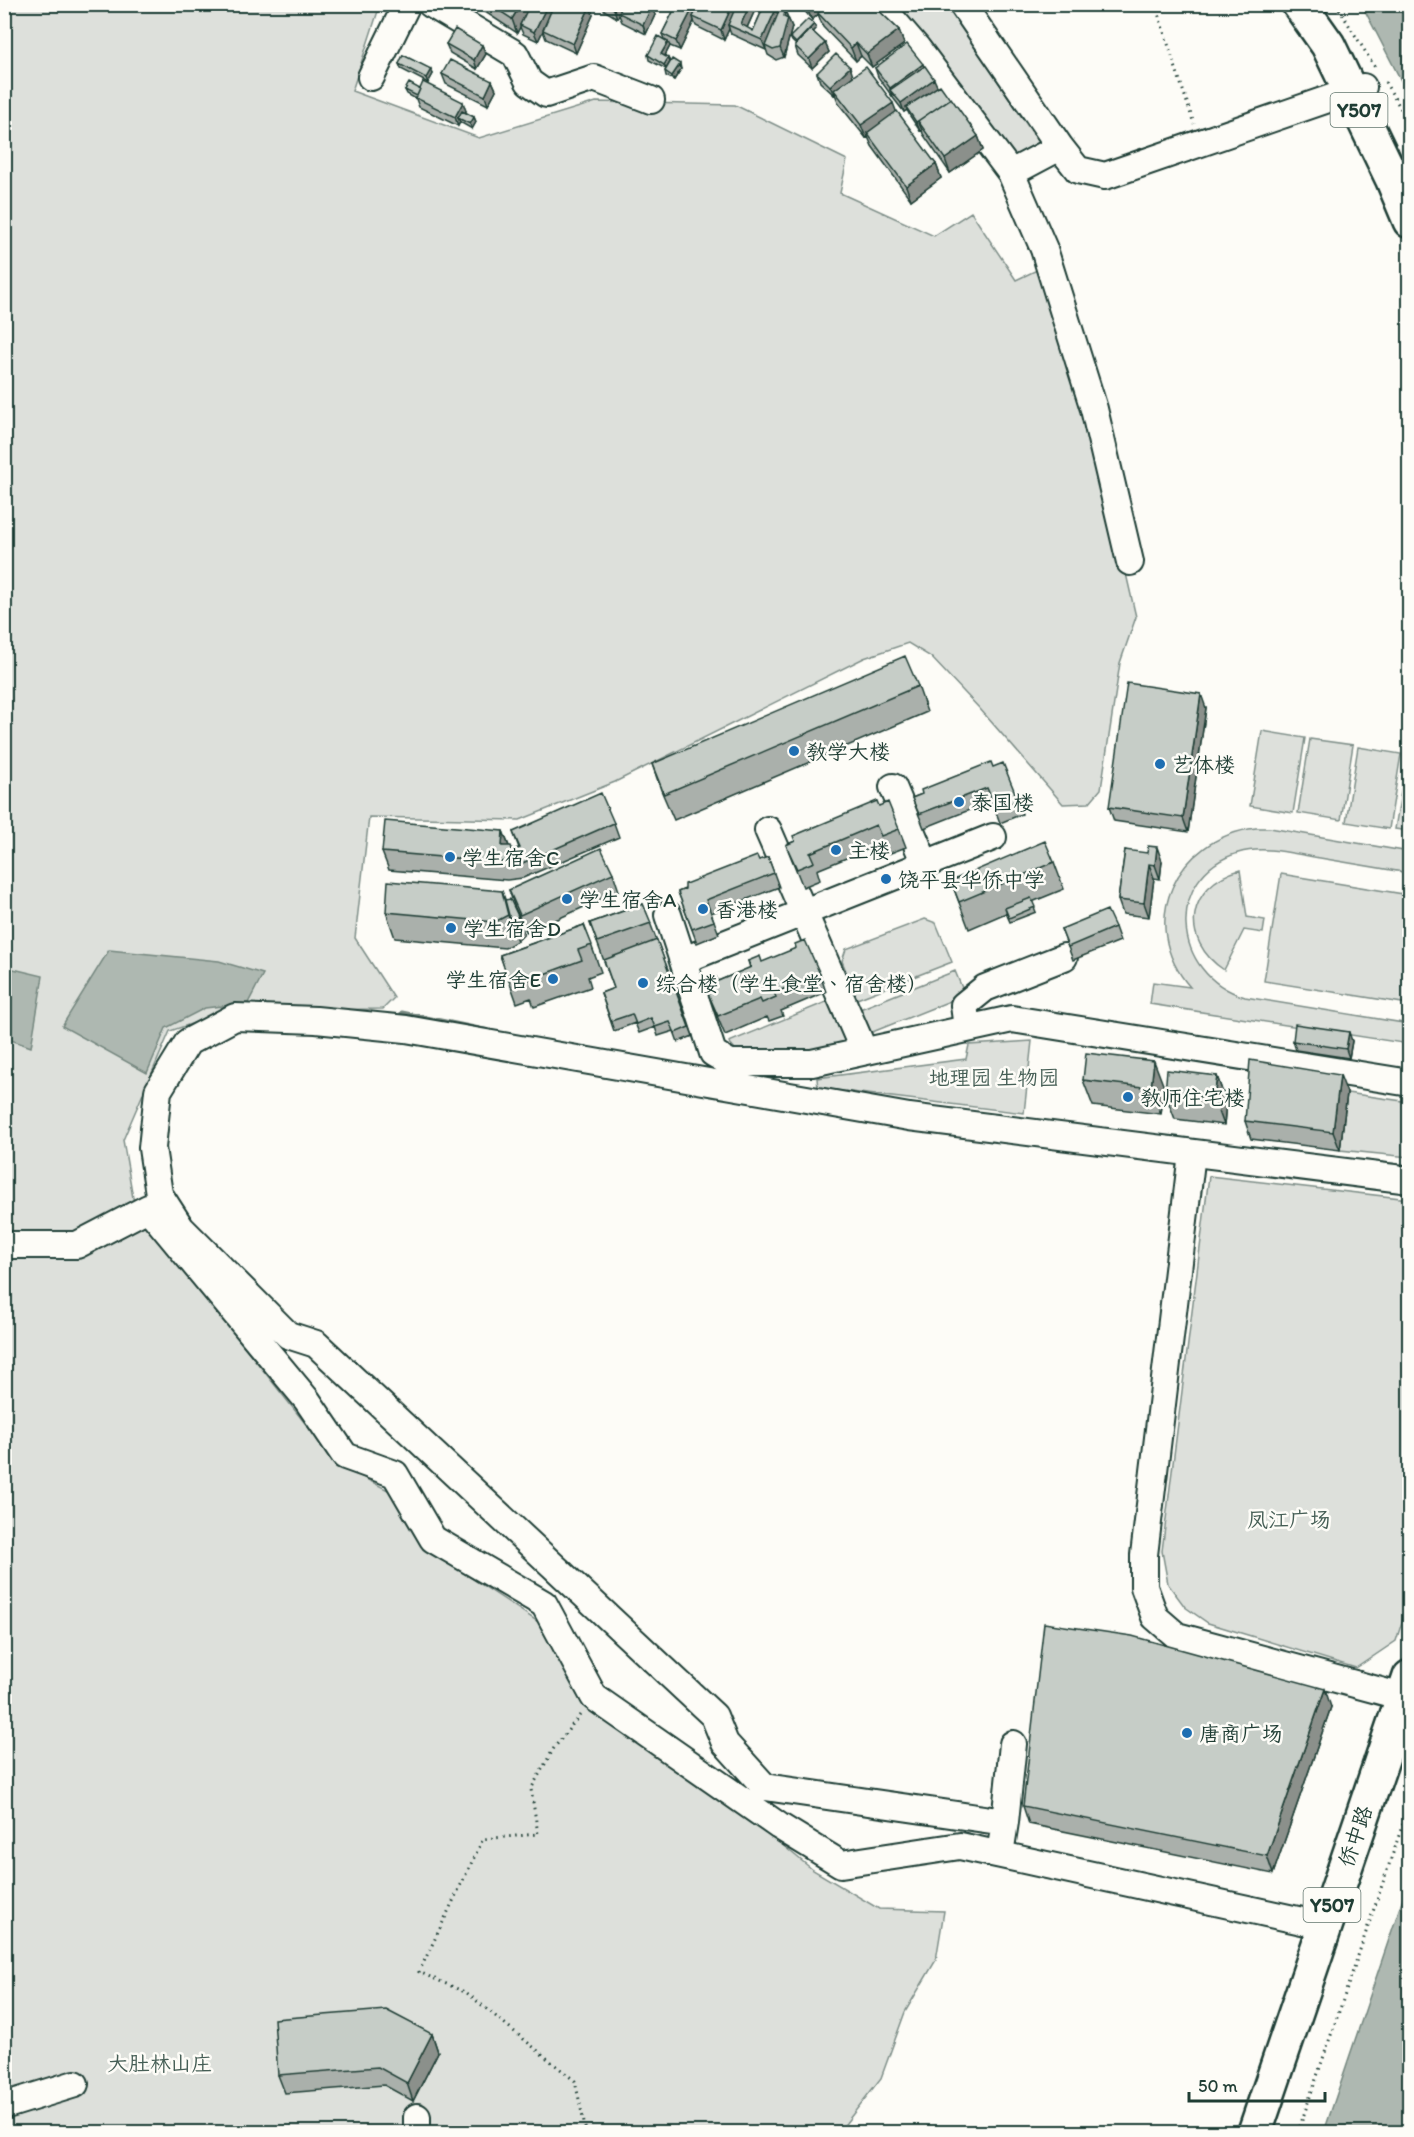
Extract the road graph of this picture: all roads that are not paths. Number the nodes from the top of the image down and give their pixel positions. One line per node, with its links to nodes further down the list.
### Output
1 (407, 4): 6 (street)
2 (431, 4): 8 (street)
3 (879, 4): 10 (street)
4 (962, 4): 9 (street)
5 (1299, 4): 11 (main road, Y507)
6 (371, 77)
7 (1363, 87): 9 (street)
8 (651, 100)
9 (1060, 147): 10 (street)
10 (1011, 173): 12 (street)
11 (1410, 221)
12 (1130, 562)
13 (893, 787): 16 (street)
14 (768, 830): 17 (street)
15 (993, 837): 16 (street)
16 (925, 864): 17 (street)
17 (804, 912): 20 (street); 22 (street)
18 (668, 915): 20 (street)
19 (1064, 957): 21 (street)
20 (684, 960): 22 (street)
21 (967, 1028): 22 (street); 23 (street)
22 (864, 1051)
23 (1410, 1083)
24 (1192, 1153): 25 (street); 27 (street); 29 (street)
25 (1410, 1180)
26 (4, 1245): 30 (street)
27 (1406, 1687): 31 (main road, 侨中路 / Y507)
28 (1013, 1744): 29 (street)
29 (1005, 1822): 30 (street)
30 (1000, 1854): 31 (street)
31 (1325, 1926): 34 (main road, 侨中路 / Y507)
32 (75, 2084): 33 (street)
33 (4, 2102)
34 (1255, 2133)

